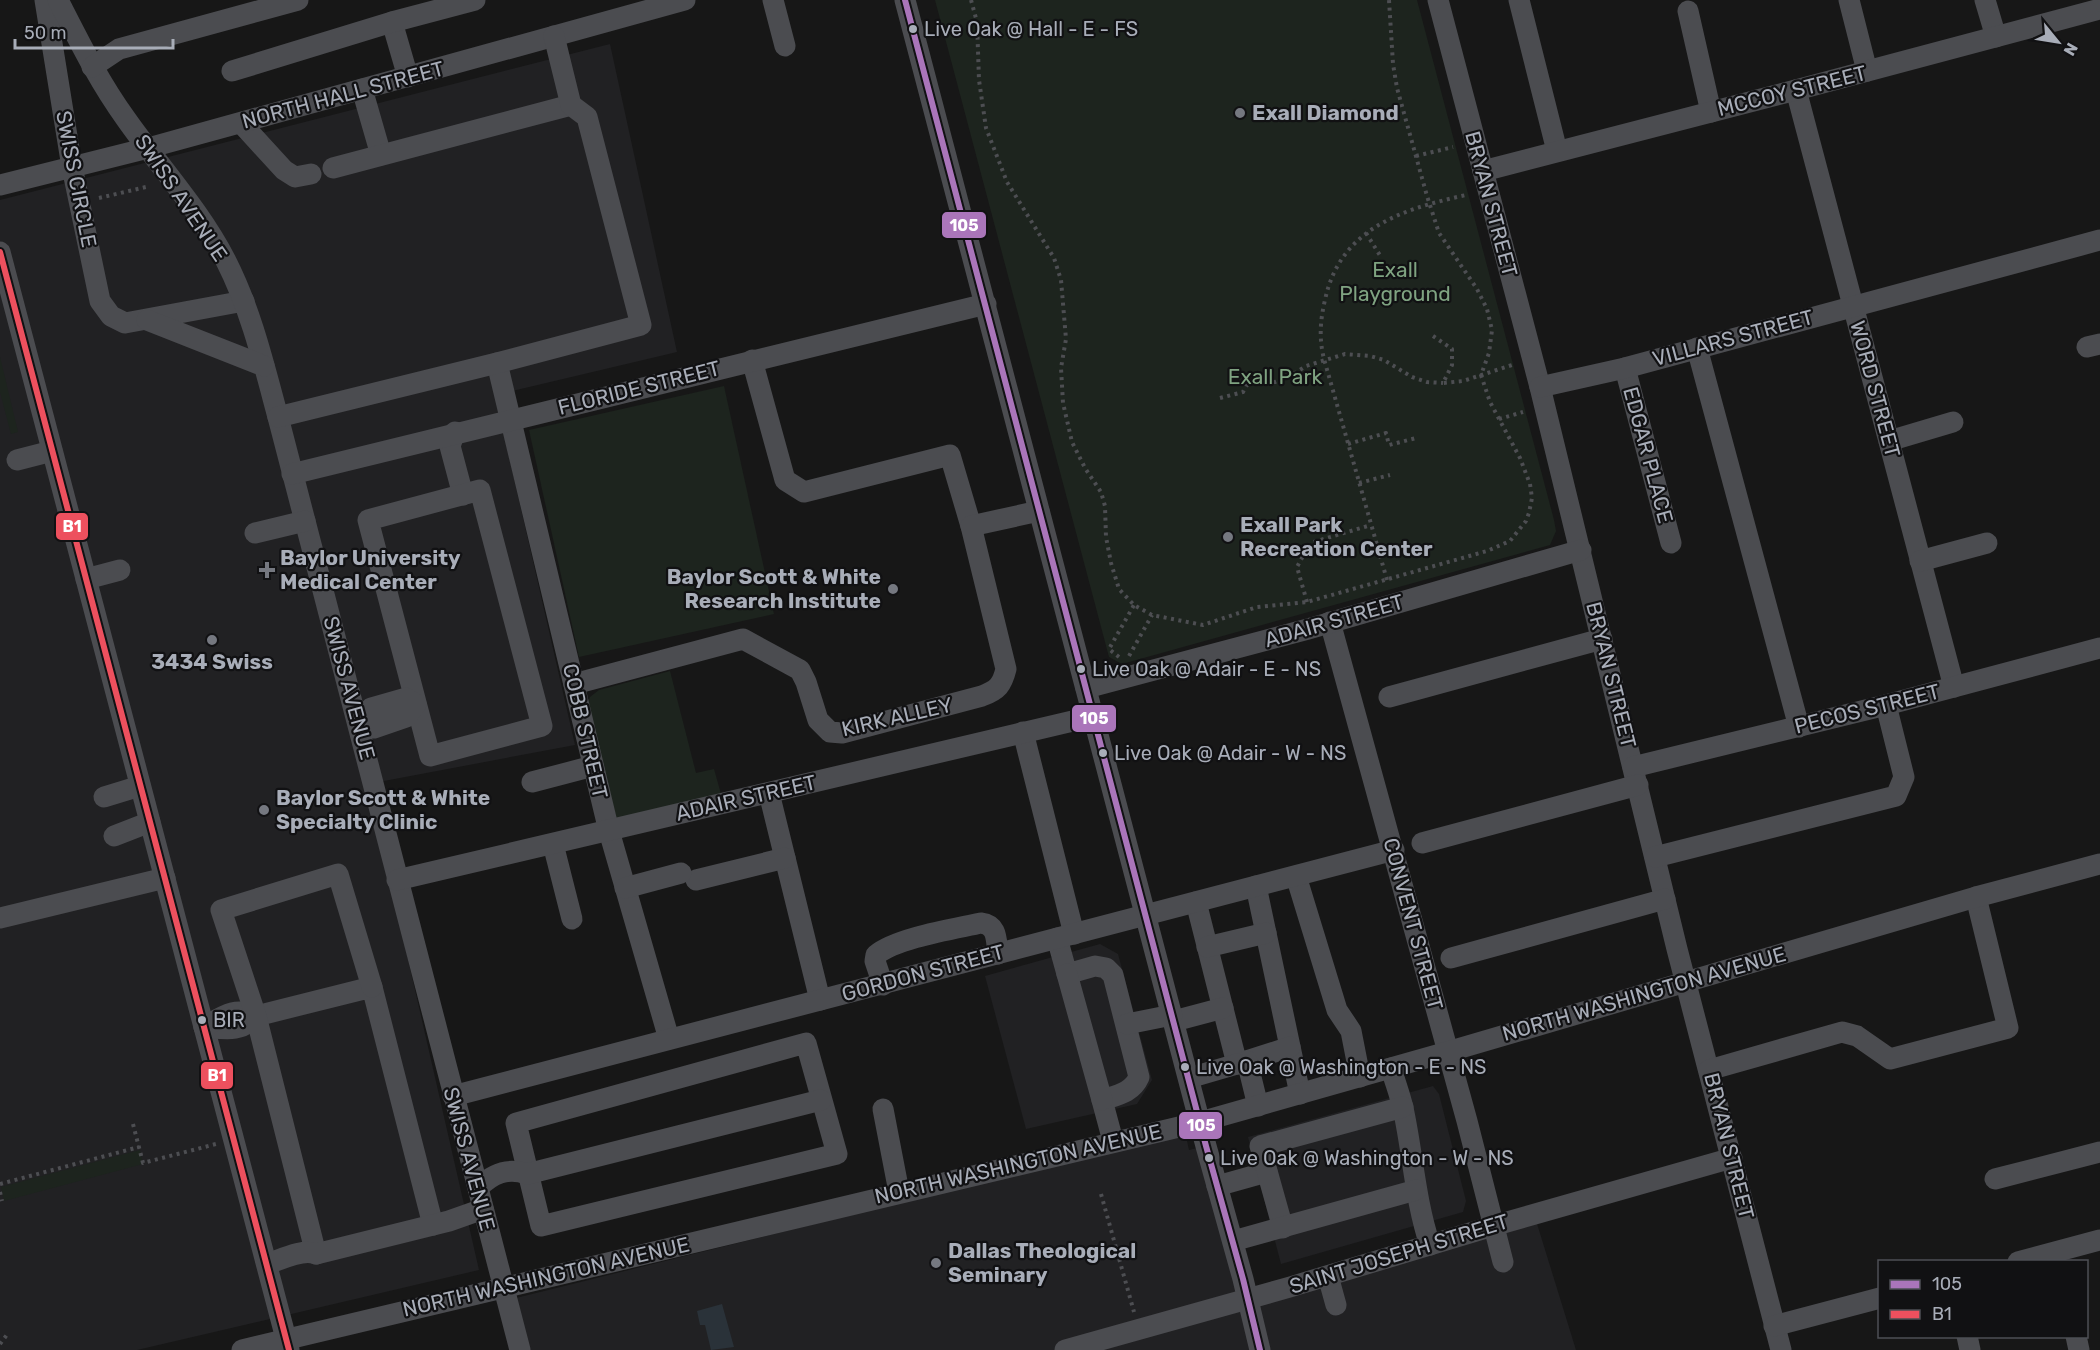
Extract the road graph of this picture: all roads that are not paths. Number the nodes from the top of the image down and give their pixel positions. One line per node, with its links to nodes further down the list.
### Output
1 (45, 0): 31 (street, SWISS CIRCLE)
2 (58, 0): 19 (street, SWISS AVENUE)
3 (298, 0): 19 (street)
4 (475, 0): 15 (street)
5 (685, 0): 12 (street, NORTH HALL STREET)
6 (773, 0): 18 (street)
7 (905, 0): 39 (street)
8 (1438, 0): 33 (street, BRYAN STREET)
9 (1519, 0): 29 (street)
10 (1849, 0): 21 (street)
11 (1985, 0): 17 (street)
12 (626, 8): 16 (street, NORTH HALL STREET)
13 (2100, 9): 17 (street, MCCOY STREET)
14 (1688, 11): 26 (street)
15 (392, 22): 20 (street); 22 (street)
16 (554, 36): 22 (street, NORTH HALL STREET); 25 (street)
17 (1996, 37): 21 (street, MCCOY STREET)
18 (785, 46)
19 (92, 67): 28 (street, SWISS AVENUE)
20 (232, 71)
21 (1867, 71): 24 (street, MCCOY STREET)
22 (408, 76): 23 (street, NORTH HALL STREET)
23 (362, 89): 27 (street, NORTH HALL STREET); 30 (street)
24 (1796, 90): 26 (street, MCCOY STREET); 40 (street, WORD STREET)
25 (572, 105): 30 (street); 44 (street)
26 (1711, 112): 29 (street, MCCOY STREET)
27 (242, 123): 28 (street, NORTH HALL STREET); 34 (street)
28 (148, 148): 31 (street, NORTH HALL STREET); 38 (street, SWISS AVENUE)
29 (1557, 151): 33 (street, MCCOY STREET)
30 (381, 155): 32 (street)
31 (72, 167): 35 (street, NORTH HALL STREET); 41 (street, SWISS CIRCLE)
32 (333, 168)
33 (1483, 171): 47 (street, BRYAN STREET)
34 (311, 174)
35 (0, 185)
36 (2100, 240): 40 (street, VILLARS STREET)
37 (0, 252): 53 (street)
38 (244, 301): 41 (street, SWISS CIRCLE); 45 (street, SWISS AVENUE)
39 (986, 304): 43 (street, FLORIDE STREET); 57 (street)
40 (1853, 306): 42 (street, VILLARS STREET); 52 (street, WORD STREET)
41 (147, 319): 45 (street, SWISS CIRCLE)
42 (1697, 348): 46 (street, VILLARS STREET); 78 (street)
43 (752, 360): 49 (street, FLORIDE STREET); 59 (street)
44 (497, 363): 48 (street); 49 (street, COBB STREET)
45 (264, 366): 48 (street, SWISS AVENUE)
46 (1625, 368): 47 (street, VILLARS STREET); 61 (street, EDGAR PLACE)
47 (1540, 387): 63 (street, BRYAN STREET)
48 (278, 417): 55 (street, SWISS AVENUE)
49 (510, 419): 51 (street, FLORIDE STREET); 70 (street, COBB STREET)
50 (1953, 422): 52 (street)
51 (455, 432): 55 (street, FLORIDE STREET); 56 (street)
52 (1889, 441): 64 (street, WORD STREET)
53 (52, 451): 54 (street); 66 (street)
54 (18, 460)
55 (292, 474): 58 (street, SWISS AVENUE)
56 (470, 493): 74 (street); 74 (street)
57 (1039, 511): 59 (street); 71 (street)
58 (305, 521): 60 (street); 77 (street, SWISS AVENUE)
59 (971, 526): 70 (street, KIRK ALLEY)
60 (255, 533)
61 (1671, 543)
62 (1987, 543): 64 (street)
63 (1581, 550): 67 (street, ADAIR STREET); 68 (street, BRYAN STREET)
64 (1920, 561): 72 (street, WORD STREET)
65 (120, 570): 66 (street)
66 (86, 579): 83 (street)
67 (1330, 622): 71 (street, ADAIR STREET); 91 (street, CONVENT STREET)
68 (1602, 639): 73 (street); 81 (street, BRYAN STREET)
69 (2100, 648): 72 (street, PECOS STREET)
70 (574, 684): 80 (street, COBB STREET)
71 (1086, 687): 76 (street)
72 (1954, 687): 75 (street, PECOS STREET)
73 (1389, 697)
74 (416, 704): 77 (street)
75 (1886, 705): 78 (street, PECOS STREET); 92 (street)
76 (1094, 716): 79 (street, ADAIR STREET); 103 (street)
77 (358, 723): 97 (street, SWISS AVENUE)
78 (1799, 727): 81 (street, PECOS STREET)
79 (1023, 732): 84 (street, ADAIR STREET); 107 (street)
80 (593, 766): 82 (street); 87 (street, COBB STREET)
81 (1636, 776): 89 (street, PECOS STREET); 92 (street, BRYAN STREET)
82 (532, 782)
83 (140, 786): 85 (street); 86 (street)
84 (769, 793): 87 (street, ADAIR STREET); 93 (street)
85 (104, 797)
86 (150, 822): 88 (street); 96 (street)
87 (609, 831): 90 (street, ADAIR STREET); 99 (street, COBB STREET)
88 (114, 836)
89 (1422, 843)
90 (554, 844): 97 (street, ADAIR STREET); 105 (street)
91 (1394, 850): 95 (street, GORDON STREET); 123 (street, CONVENT STREET)
92 (1655, 857): 101 (street, BRYAN STREET)
93 (785, 858): 99 (street); 115 (street)
94 (2100, 864): 100 (street, NORTH WASHINGTON AVENUE)
95 (1296, 876): 98 (street, GORDON STREET); 128 (street)
96 (165, 878): 104 (street); 120 (street)
97 (397, 880): 130 (street, SWISS AVENUE)
98 (1256, 886): 102 (street, GORDON STREET); 106 (street)
99 (625, 888): 121 (street, COBB STREET)
100 (1976, 897): 112 (street, NORTH WASHINGTON AVENUE); 126 (street)
101 (1665, 899): 110 (street); 112 (street, BRYAN STREET)
102 (1196, 902): 103 (street, GORDON STREET); 108 (street)
103 (1146, 915): 107 (street, GORDON STREET); 118 (street)
104 (0, 918)
105 (572, 919)
106 (1266, 933): 108 (street); 122 (street)
107 (1066, 936): 109 (street, GORDON STREET); 111 (street)
108 (1207, 947): 116 (street)
109 (998, 954): 113 (street, GORDON STREET); 113 (street)
110 (1451, 958)
111 (1067, 974): 119 (street); 132 (street)
112 (1686, 982): 123 (street, NORTH WASHINGTON AVENUE); 126 (street, BRYAN STREET)
113 (883, 985): 115 (street, GORDON STREET)
114 (372, 987): 117 (street); 117 (street); 148 (street)
115 (820, 1000): 121 (street, GORDON STREET)
116 (1222, 1008): 118 (street); 124 (street)
117 (256, 1016): 120 (street); 154 (street)
118 (1173, 1018): 119 (street); 127 (street)
119 (1127, 1024): 132 (street)
120 (204, 1028): 158 (street)
121 (669, 1039): 130 (street, GORDON STREET)
122 (1290, 1047): 124 (street); 129 (street)
123 (1447, 1052): 125 (street, NORTH WASHINGTON AVENUE); 150 (street, CONVENT STREET)
124 (1242, 1063): 127 (street); 133 (street)
125 (1391, 1068): 128 (street, NORTH WASHINGTON AVENUE); 134 (street)
126 (1709, 1070): 139 (street, BRYAN STREET)
127 (1189, 1077): 136 (street)
128 (1360, 1077): 129 (street, NORTH WASHINGTON AVENUE)
129 (1300, 1094): 133 (street, NORTH WASHINGTON AVENUE)
130 (453, 1096): 144 (street, SWISS AVENUE)
131 (821, 1100): 141 (street); 141 (street); 141 (street)
132 (1102, 1100): 137 (street)
133 (1258, 1106): 136 (street, NORTH WASHINGTON AVENUE)
134 (1403, 1107): 140 (street); 145 (street)
135 (883, 1109): 146 (street)
136 (1200, 1122): 137 (street, NORTH WASHINGTON AVENUE); 143 (street)
137 (1113, 1141): 146 (street, NORTH WASHINGTON AVENUE)
138 (2100, 1152): 142 (street)
139 (1732, 1158): 150 (street, SAINT JOSEPH STREET); 164 (street, BRYAN STREET)
140 (1268, 1172): 143 (street); 149 (street)
141 (527, 1174): 144 (street)
142 (1995, 1179)
143 (1217, 1186): 152 (street)
144 (478, 1188): 147 (street, SWISS AVENUE)
145 (1416, 1190): 149 (street); 153 (street)
146 (899, 1192): 160 (street, NORTH WASHINGTON AVENUE)
147 (483, 1209): 148 (street); 160 (street, SWISS AVENUE)
148 (433, 1225): 154 (street)
149 (1283, 1228): 152 (street)
150 (1486, 1228): 153 (street, SAINT JOSEPH STREET); 157 (street, CONVENT STREET)
151 (2100, 1240): 155 (street)
152 (1233, 1241): 161 (street)
153 (1430, 1245): 159 (street, SAINT JOSEPH STREET)
154 (316, 1254): 158 (street)
155 (2056, 1257): 156 (street)
156 (2033, 1260)
157 (1496, 1263)
158 (267, 1264): 165 (street)
159 (1328, 1276): 161 (street, SAINT JOSEPH STREET); 163 (street)
160 (503, 1287): 165 (street, NORTH WASHINGTON AVENUE); 167 (street, SWISS AVENUE)
161 (1248, 1299): 168 (street, SAINT JOSEPH STREET); 169 (street)
162 (1878, 1299): 164 (street)
163 (1336, 1305)
164 (1774, 1326): 170 (street, BRYAN STREET)
165 (287, 1344): 166 (street, NORTH WASHINGTON AVENUE)
166 (242, 1350)
167 (520, 1350)
168 (1065, 1350)
169 (1260, 1350)
170 (1781, 1350)

